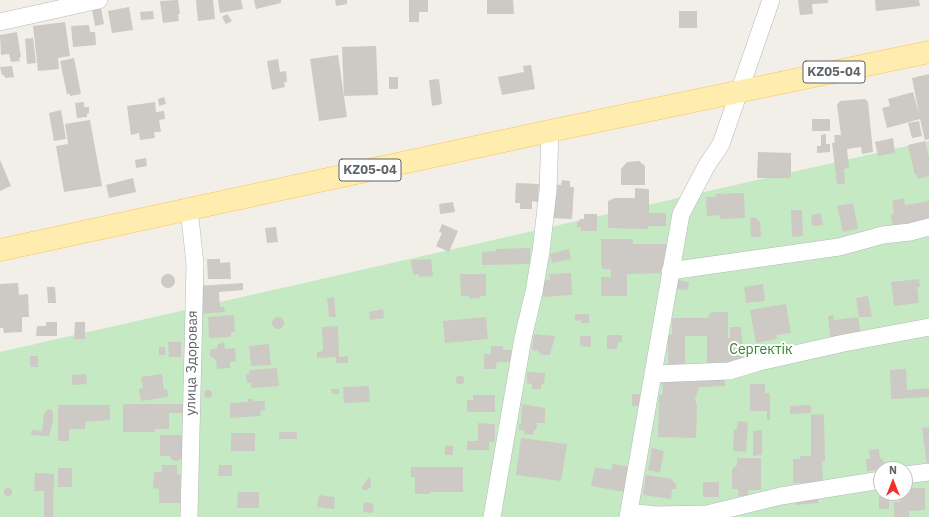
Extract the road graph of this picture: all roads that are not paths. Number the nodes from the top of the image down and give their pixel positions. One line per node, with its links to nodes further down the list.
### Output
1 (99, 0): 3 (street)
2 (771, 0): 5 (street)
3 (0, 22)
4 (929, 52): 5 (main road, KZ05-04)
5 (740, 91): 6 (main road, KZ05-04); 10 (street)
6 (550, 131): 7 (main road, KZ05-04); 18 (street)
7 (189, 209): 9 (main road, KZ05-04); 17 (street, улица Здоровая)
8 (929, 227): 10 (street)
9 (0, 250)
10 (670, 271): 12 (street)
11 (929, 327): 12 (street)
12 (654, 374): 16 (street)
13 (929, 472): 14 (street)
14 (913, 474)
15 (873, 481): 16 (street)
16 (628, 515)
17 (189, 517)
18 (492, 517)

